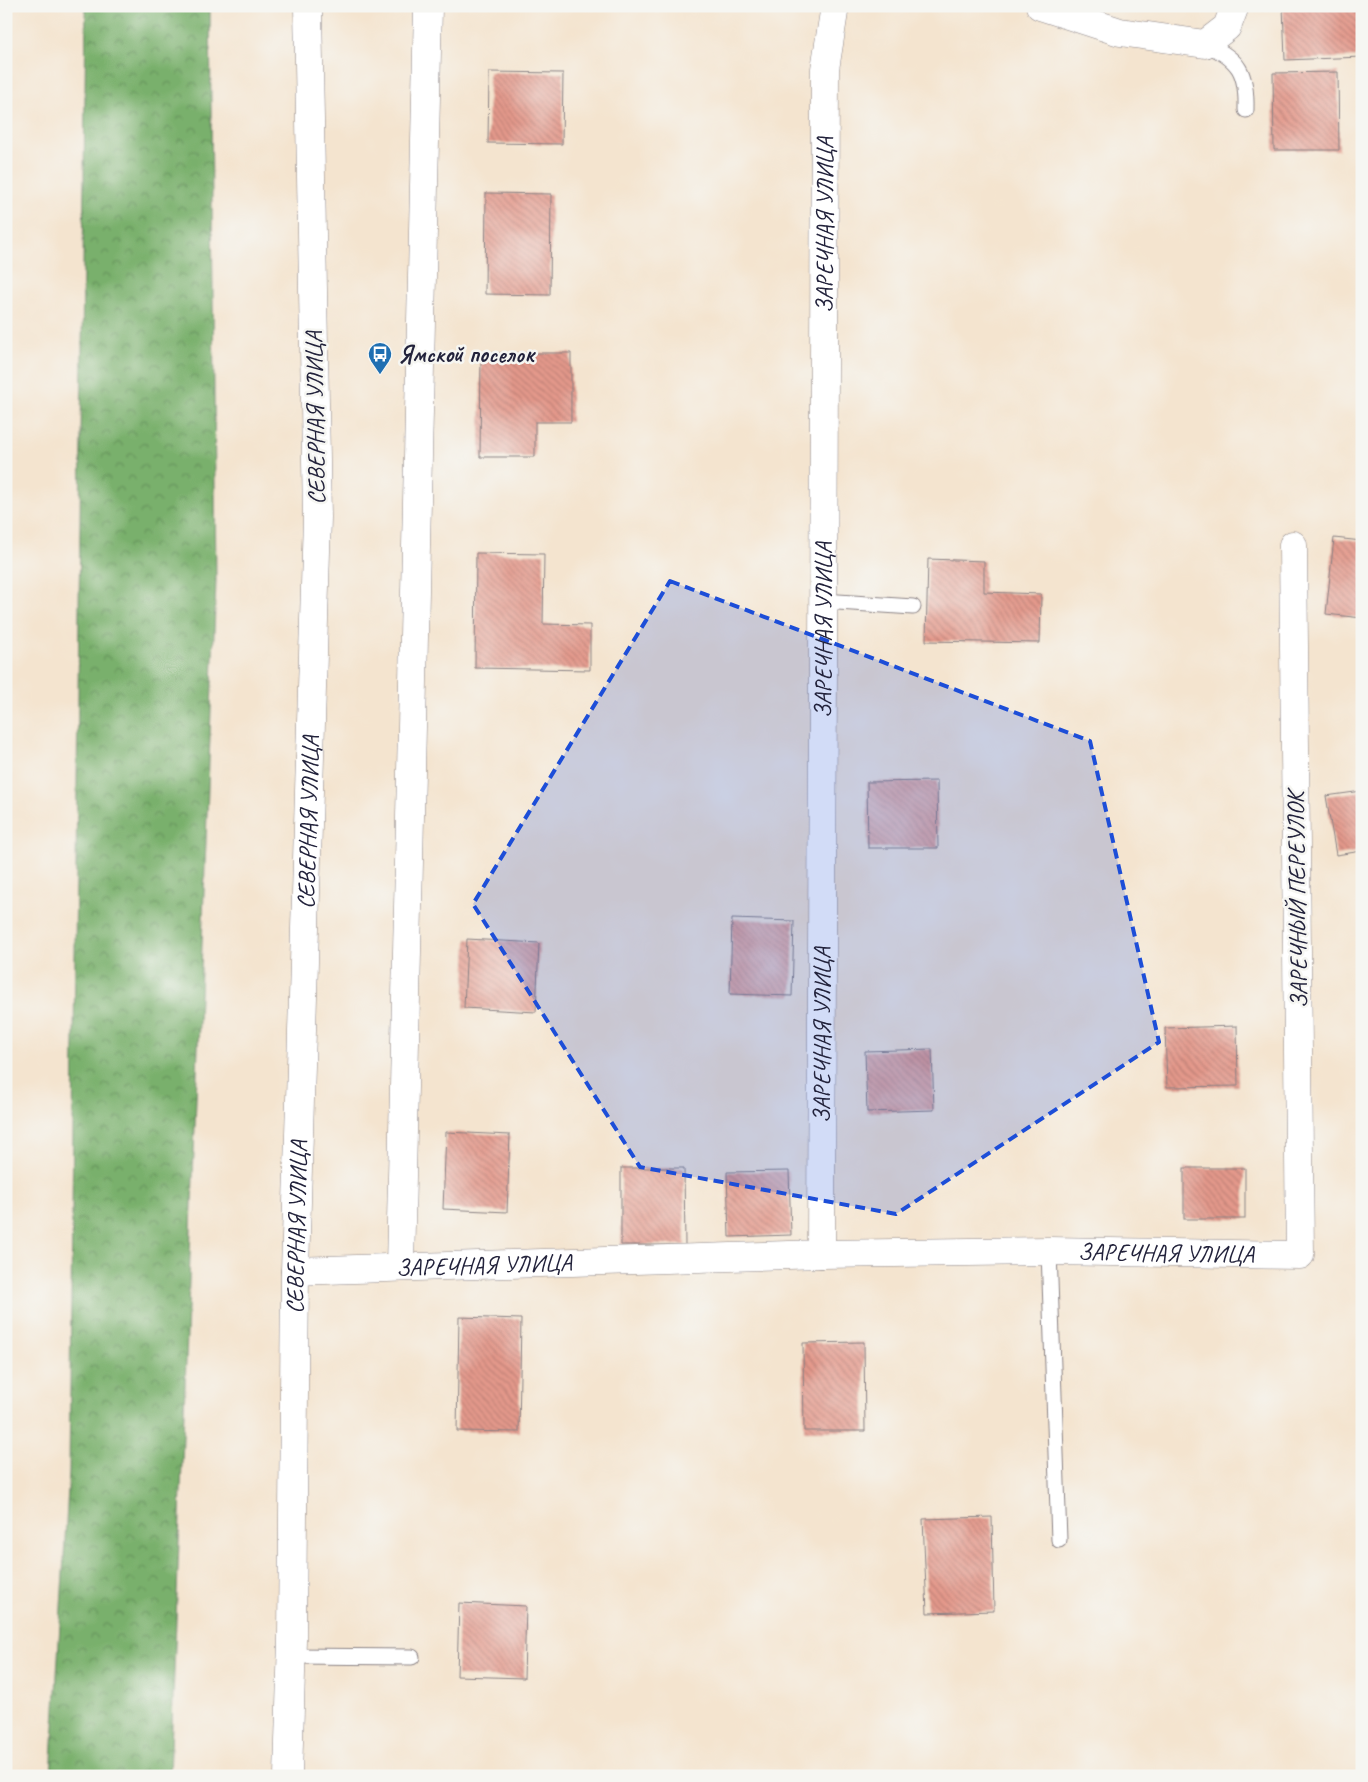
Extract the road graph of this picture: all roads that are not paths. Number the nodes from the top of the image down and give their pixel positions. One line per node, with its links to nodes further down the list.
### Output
1 (308, 6): 15 (street, СЕВЕРНАЯ УЛИЦА)
2 (428, 6): 14 (street)
3 (834, 6): 9 (street, ЗАРЕЧНАЯ УЛИЦА)
4 (1040, 6): 6 (street)
5 (1235, 6): 6 (street)
6 (1205, 44): 7 (lane)
7 (1246, 110)
8 (1293, 545): 13 (street, ЗАРЕЧНЫЙ ПЕРЕУЛОК)
9 (823, 601): 10 (lane); 12 (street, ЗАРЕЧНАЯ УЛИЦА)
10 (913, 607)
11 (1049, 1251): 12 (street, ЗАРЕЧНАЯ УЛИЦА); 13 (street, ЗАРЕЧНАЯ УЛИЦА); 16 (lane)
12 (821, 1254): 14 (street, ЗАРЕЧНАЯ УЛИЦА)
13 (1300, 1255)
14 (400, 1268): 15 (street, ЗАРЕЧНАЯ УЛИЦА)
15 (295, 1271): 17 (street, СЕВЕРНАЯ УЛИЦА)
16 (1059, 1540)
17 (292, 1647): 18 (lane); 19 (street, СЕВЕРНАЯ УЛИЦА)
18 (412, 1657)
19 (288, 1776)

